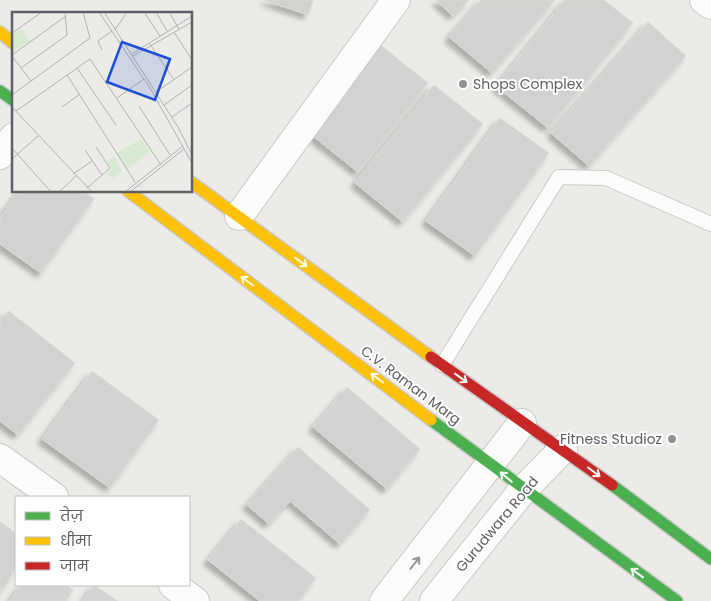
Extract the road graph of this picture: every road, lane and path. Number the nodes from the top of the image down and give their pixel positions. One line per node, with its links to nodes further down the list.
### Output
1 (396, 0): 12 (street)
2 (704, 0): 3 (street)
3 (711, 5)
4 (0, 32): 5 (main road)
5 (12, 42)
6 (0, 90): 7 (main road)
7 (12, 99)
8 (12, 140): 9 (street)
9 (0, 155)
10 (192, 183): 12 (main road)
11 (129, 192): 18 (main road, C.V. Raman Marg, one-way to 11)
12 (239, 216): 14 (main road, one-way to 14)
13 (711, 224): 14 (lane)
14 (442, 365): 15 (main road, one-way to 15)
15 (522, 423): 16 (main road); 18 (street)
16 (563, 449): 19 (street, Gurudwara Road); 21 (main road, one-way to 21)
17 (0, 458): 20 (street)
18 (492, 464): 19 (main road, C.V. Raman Marg, one-way to 18); 24 (street, one-way to 18)
19 (523, 490): 25 (street, Gurudwara Road); 26 (main road, C.V. Raman Marg, one-way to 19)
20 (53, 496)
21 (711, 559)
22 (174, 586): 23 (street)
23 (195, 601)
24 (384, 601)
25 (434, 601)
26 (677, 601)

